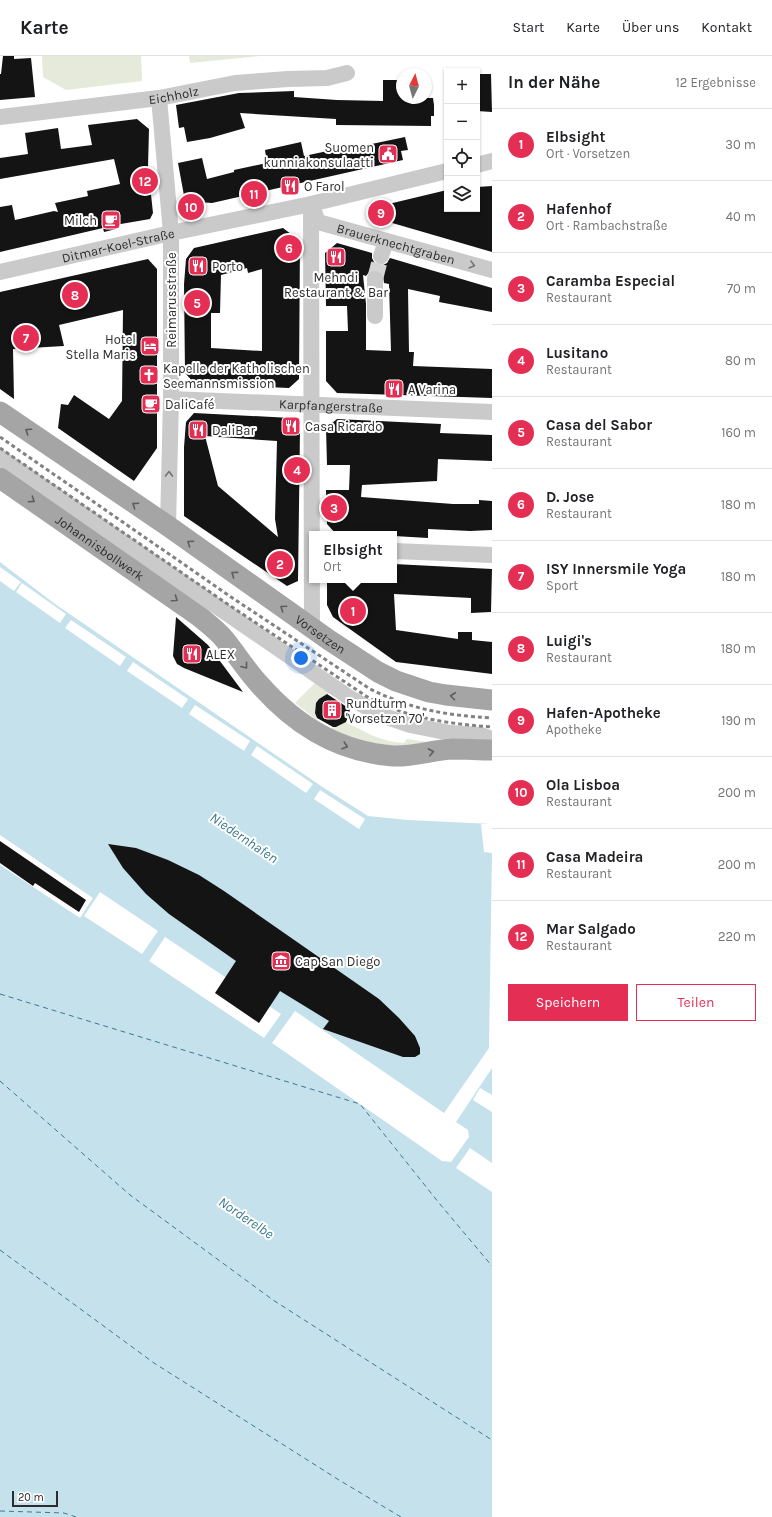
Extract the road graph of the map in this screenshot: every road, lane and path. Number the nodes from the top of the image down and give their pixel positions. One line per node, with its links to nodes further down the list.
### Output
1 (347, 73): 2 (street, Eichholz)
2 (159, 98): 3 (street, Eichholz); 8 (street, Reimarusstraße)
3 (0, 117)
4 (492, 161): 5 (street)
5 (480, 164)
6 (444, 172): 7 (street, Ditmar-Koel-Straße)
7 (311, 204): 8 (street, Ditmar-Koel-Straße); 9 (street, Brauerknechtgraben, one-way to 9); 14 (street)
8 (171, 233): 10 (street, Ditmar-Koel-Straße); 13 (street, Reimarusstraße)
9 (492, 270)
10 (0, 272)
11 (375, 279): 12 (street)
12 (375, 316)
13 (170, 399): 14 (street, Karpfangerstraße); 19 (street, Reimarusstraße, one-way to 13)
14 (311, 404): 16 (street, Karpfangerstraße); 20 (street)
15 (0, 412): 19 (main road, one-way to 15)
16 (492, 412)
17 (0, 457): 26 (street)
18 (0, 478): 27 (main road, Johannisbollwerk, one-way to 27)
19 (168, 526): 24 (main road, Vorsetzen, one-way to 19)
20 (312, 531)
21 (397, 551): 22 (street)
22 (492, 555)
23 (312, 583): 24 (street)
24 (312, 628): 25 (main road, Vorsetzen, one-way to 24)
25 (492, 700)
26 (492, 739)
27 (492, 750)

